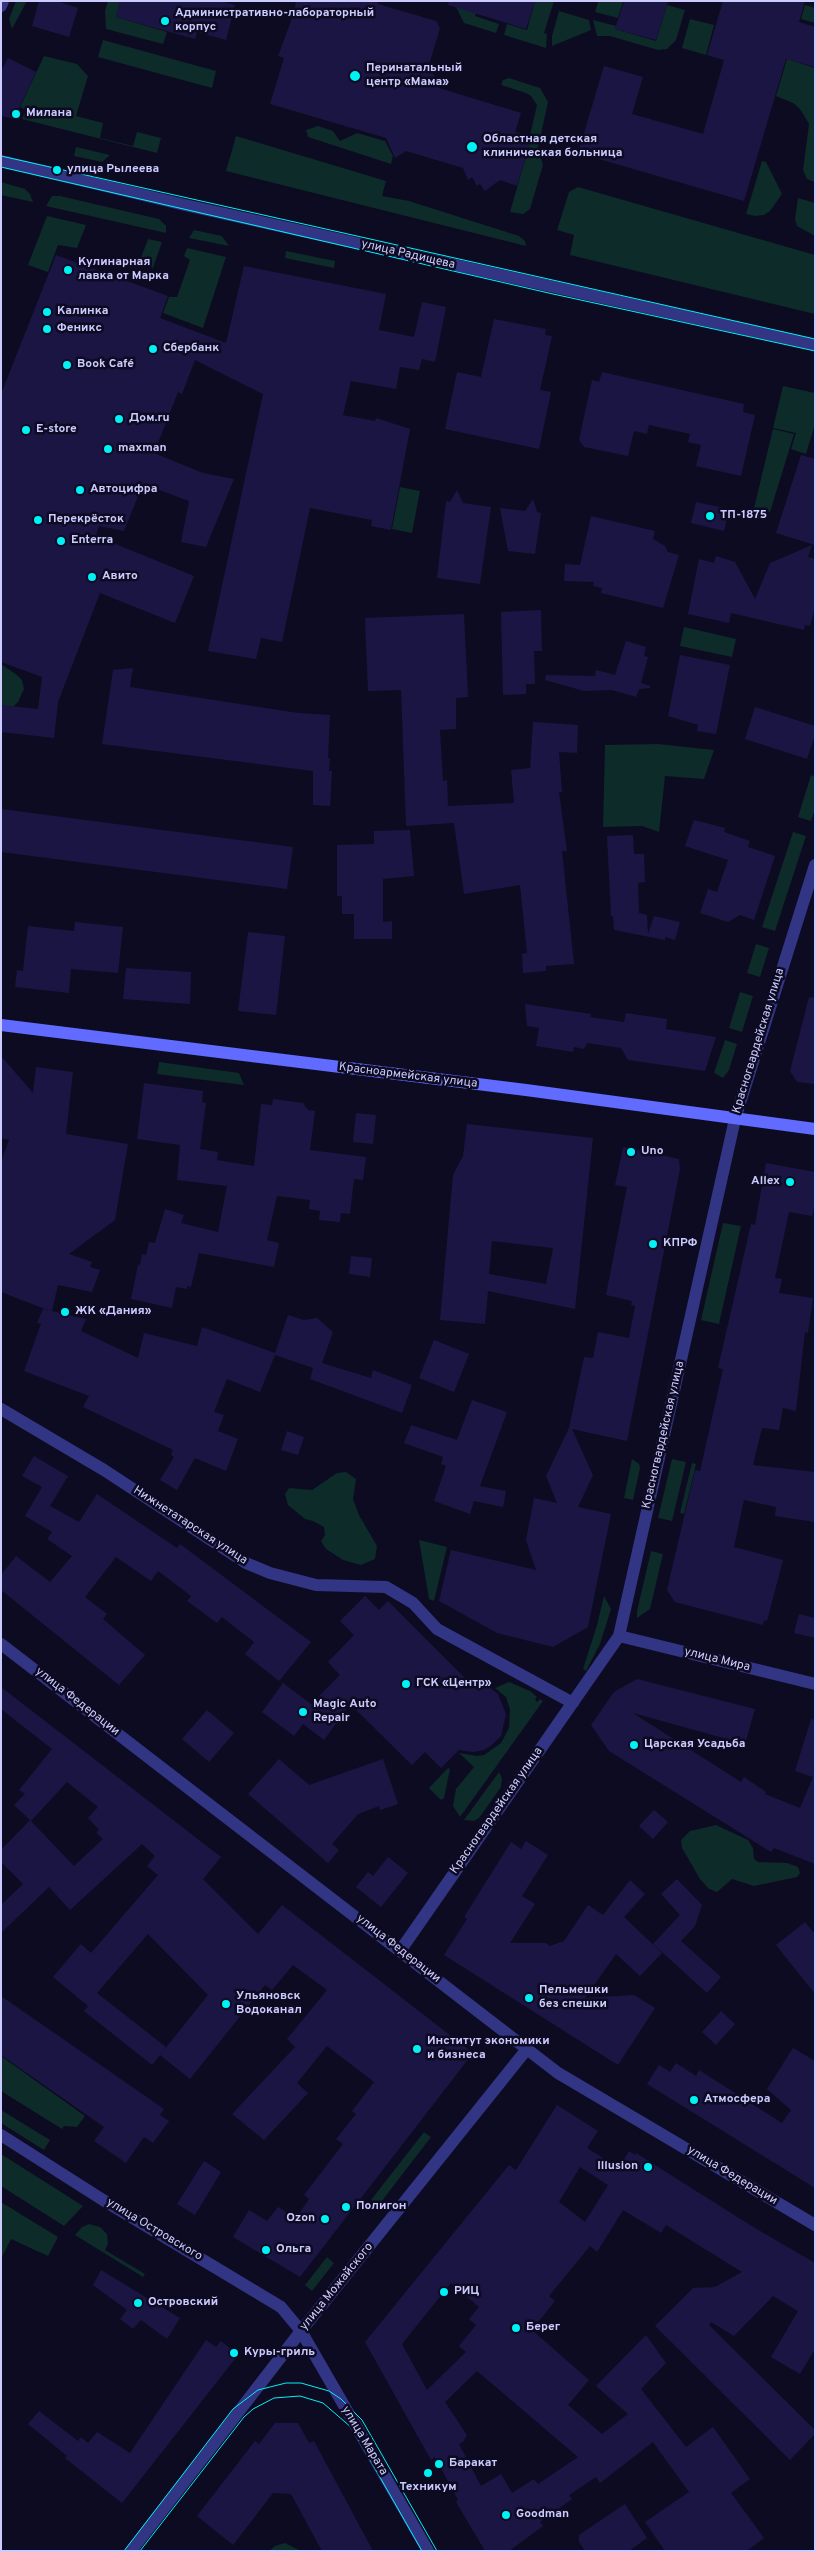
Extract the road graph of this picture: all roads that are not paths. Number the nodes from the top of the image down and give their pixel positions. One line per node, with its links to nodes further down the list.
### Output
1 (4, 1): 2 (street)
2 (1, 6)
3 (1, 161): 4 (street, улица Радищева)
4 (815, 345)
5 (815, 865): 7 (street, Красногвардейская улица)
6 (1, 1025): 7 (main road, Красноармейская улица)
7 (734, 1119): 8 (main road, Красноармейская улица); 10 (street, Красногвардейская улица)
8 (815, 1129)
9 (1, 1409): 13 (street, Нижнетатарская улица)
10 (620, 1636): 12 (street, улица Мира); 13 (street, Красногвардейская улица)
11 (1, 1644): 14 (street, улица Федерации)
12 (815, 1684)
13 (573, 1703): 14 (street, Красногвардейская улица)
14 (400, 1951): 15 (street, улица Федерации)
15 (527, 2049): 17 (street, улица Федерации); 18 (street, улица Можайского)
16 (1, 2135): 18 (street, улица Островского)
17 (815, 2225)
18 (301, 2331): 19 (street, улица Можайского); 20 (street, улица Марата)
19 (131, 2551)
20 (428, 2551)

